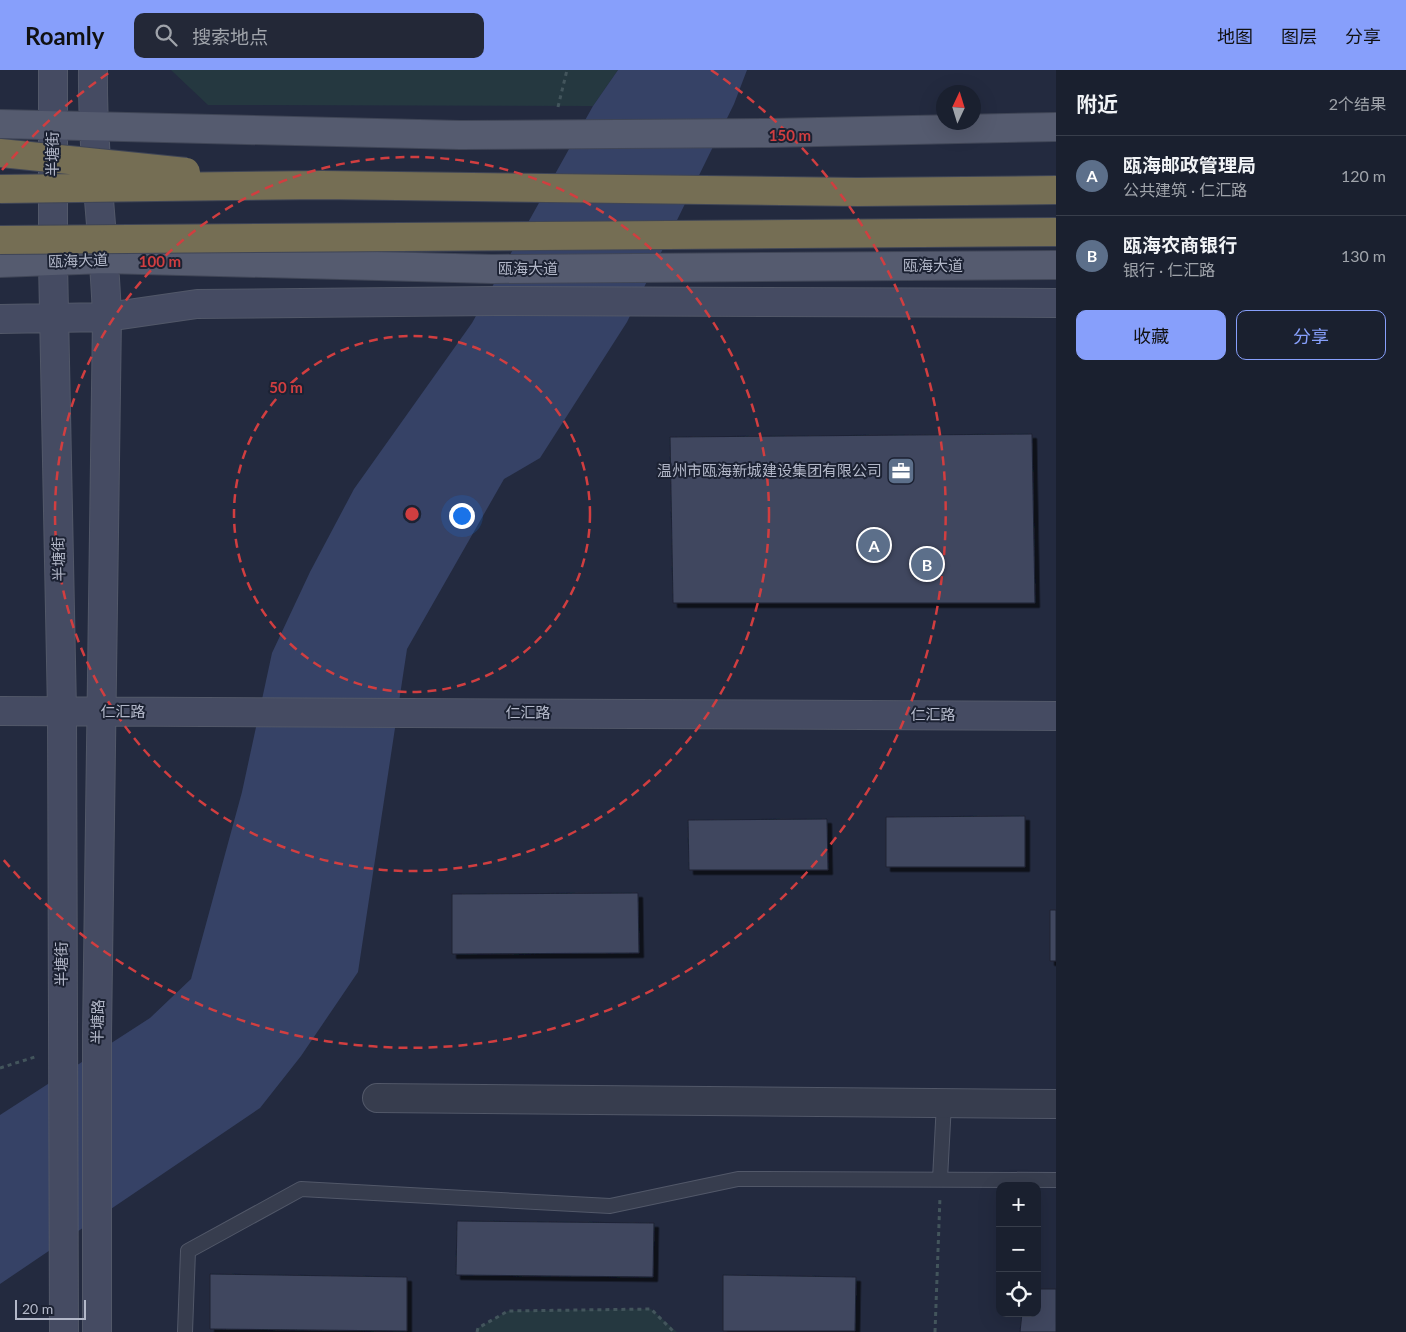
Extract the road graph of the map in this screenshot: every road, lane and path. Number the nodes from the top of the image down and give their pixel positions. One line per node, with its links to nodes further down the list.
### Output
1 (53, 70): 6 (main road, 半塘街)
2 (93, 70): 7 (main road)
3 (567, 70): 4 (path)
4 (558, 107)
5 (0, 124): 6 (main road)
6 (53, 125): 7 (main road); 17 (main road, 半塘街)
7 (92, 126): 8 (main road); 15 (main road)
8 (1056, 127)
9 (0, 153): 10 (highway, bridge)
10 (322, 185): 11 (highway, bridge); 12 (highway, bridge)
11 (0, 189)
12 (1056, 190)
13 (1056, 232): 14 (highway, 瓯海大道, bridge)
14 (0, 240)
15 (105, 259): 17 (main road, 瓯海大道); 18 (main road, 瓯海大道); 20 (main road)
16 (0, 262): 17 (main road, 瓯海大道)
17 (53, 262): 22 (main road, 半塘街)
18 (1056, 265)
19 (1056, 303): 20 (main road)
20 (107, 317): 22 (main road); 25 (main road)
21 (0, 319): 22 (main road)
22 (55, 319): 24 (main road, 半塘街)
23 (0, 711): 24 (main road, 仁汇路)
24 (62, 711): 25 (main road, 仁汇路); 27 (main road, 半塘街)
25 (103, 712): 26 (main road, 仁汇路); 35 (main road, 半塘路)
26 (1056, 716)
27 (62, 1049): 28 (path); 34 (main road)
28 (0, 1068)
29 (377, 1098): 30 (street)
30 (944, 1103): 31 (street); 32 (lane)
31 (1056, 1104)
32 (940, 1179): 33 (lane); 36 (lane); 39 (path)
33 (1056, 1180)
34 (64, 1332)
35 (98, 1332)
36 (185, 1332)
37 (477, 1332): 38 (path)
38 (674, 1332)
39 (935, 1332)

